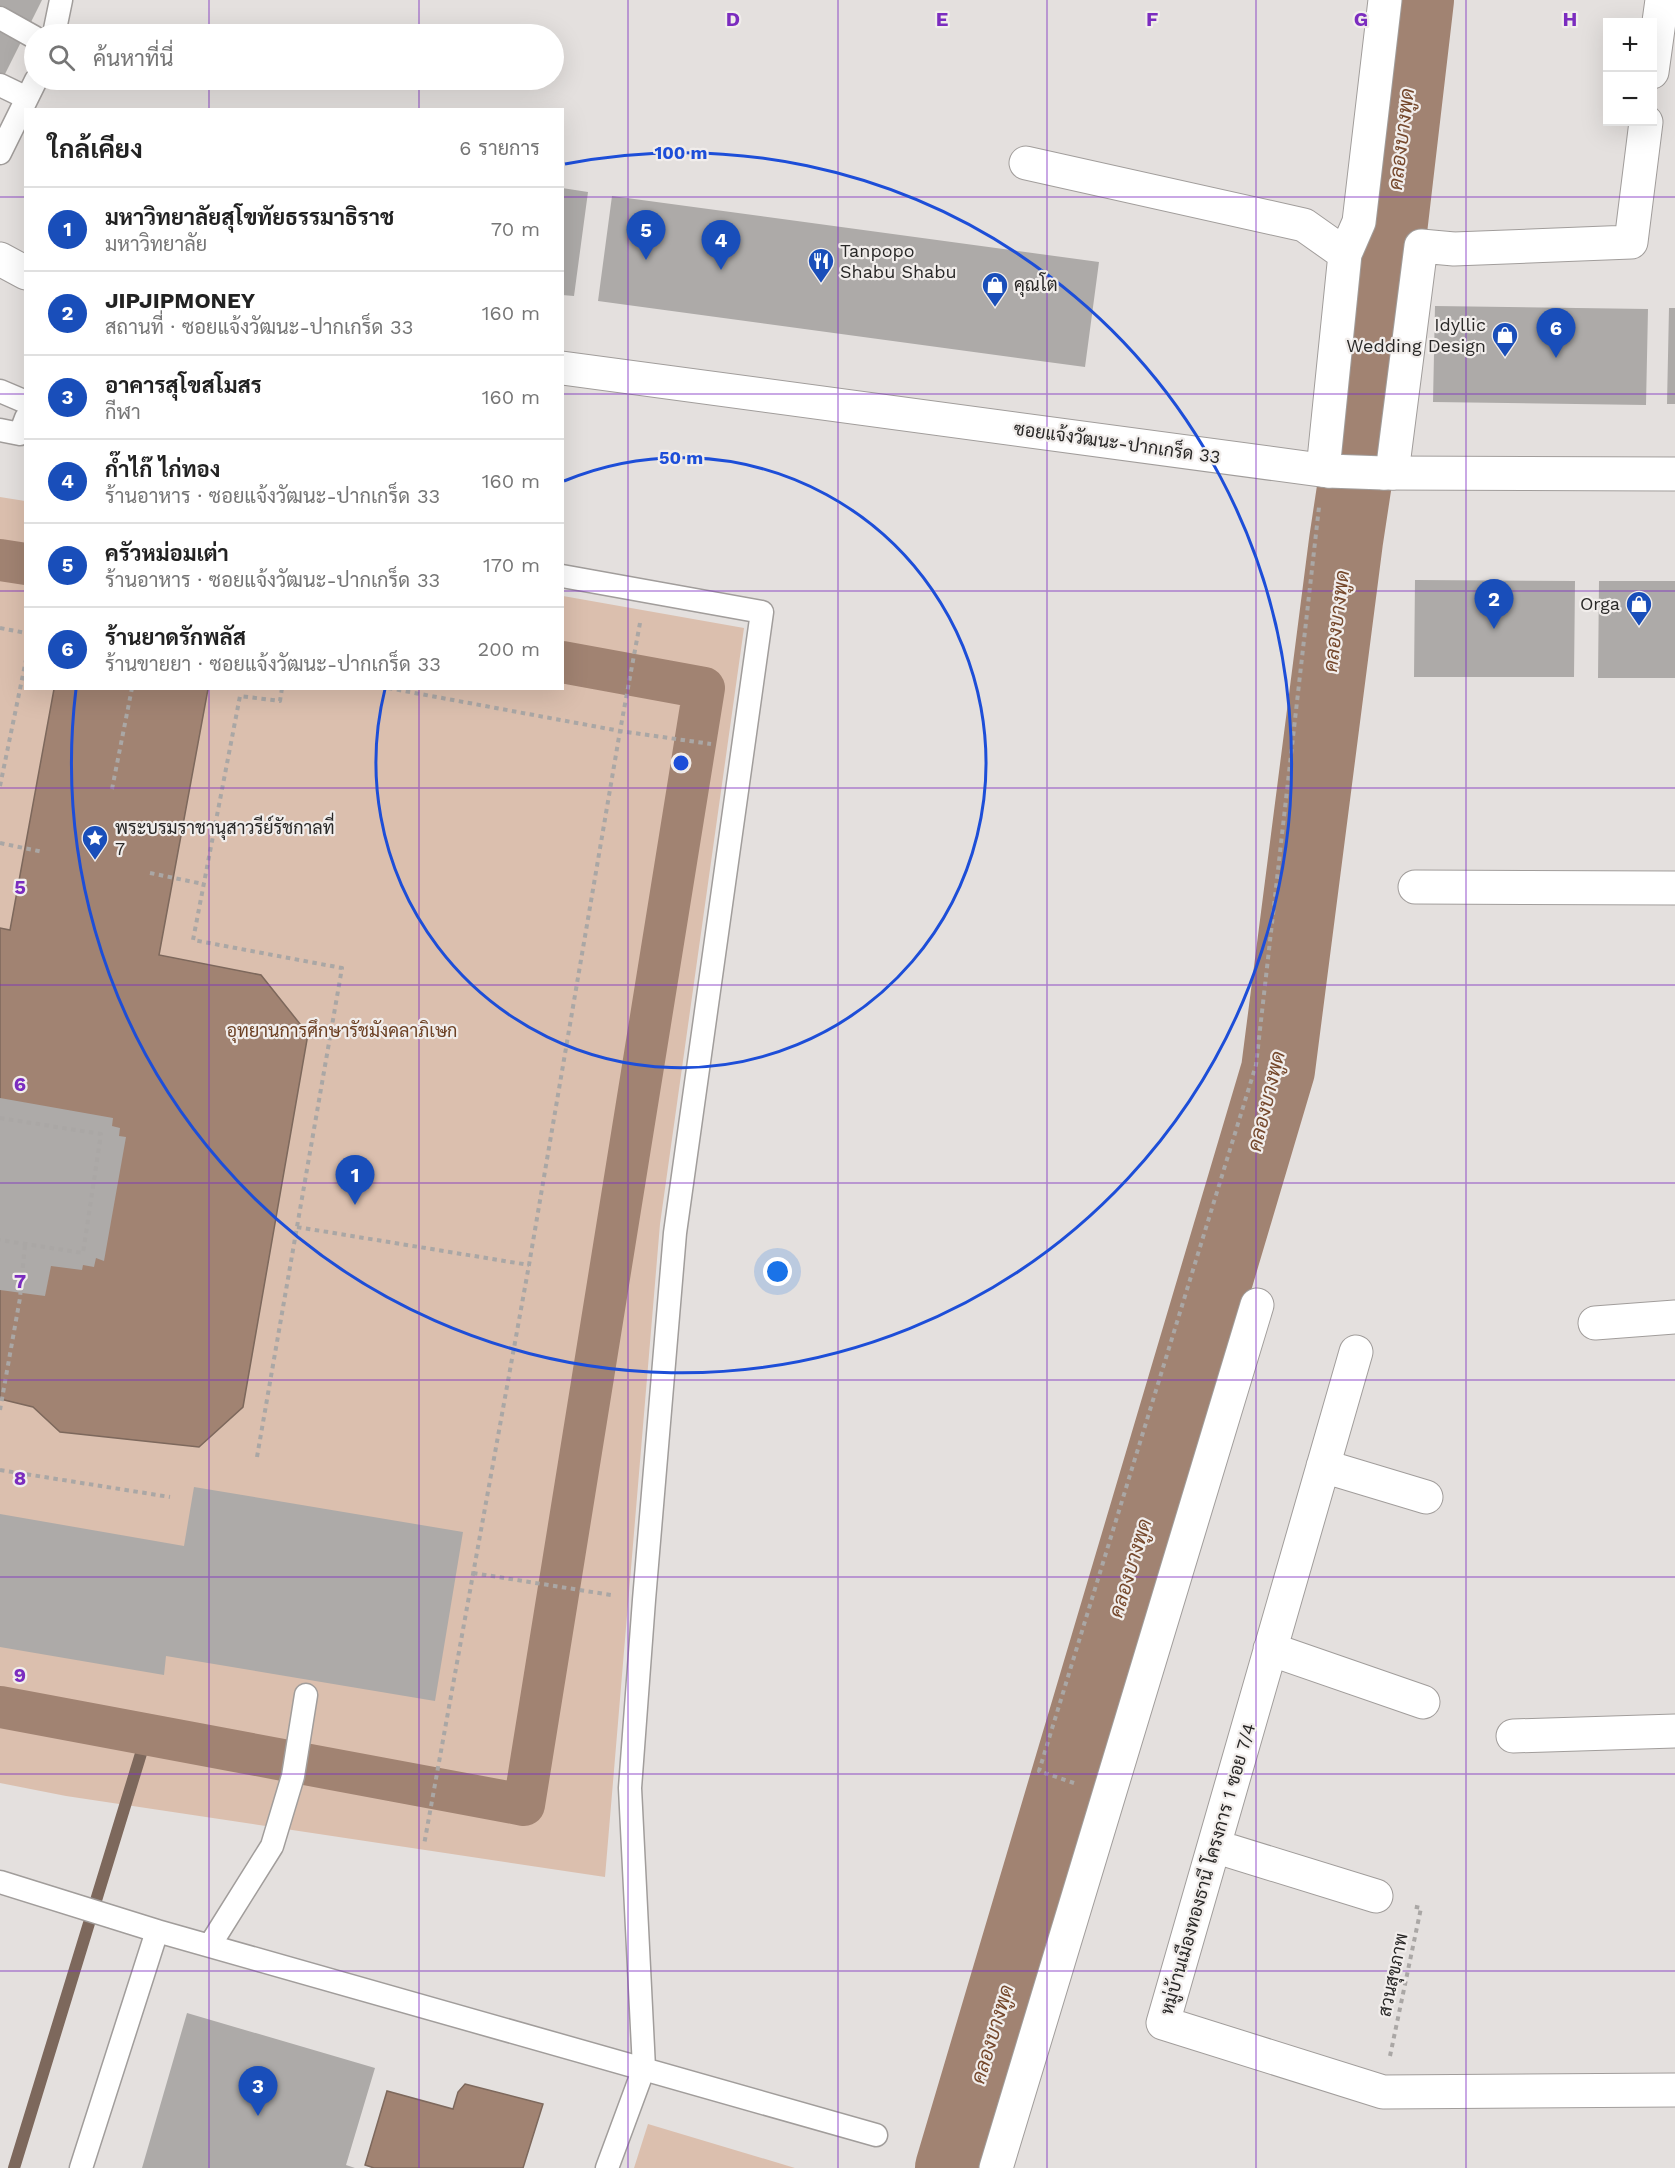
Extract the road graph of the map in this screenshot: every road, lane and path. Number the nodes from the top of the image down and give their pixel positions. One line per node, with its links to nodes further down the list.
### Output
1 (61, 0): 5 (lane)
2 (1385, 0): 14 (street)
3 (1662, 0): 7 (street)
4 (0, 18): 6 (lane)
5 (56, 24)
6 (24, 31)
7 (1657, 40)
8 (0, 85): 9 (lane)
9 (24, 88)
10 (31, 90): 12 (lane)
11 (1646, 126): 21 (street)
12 (0, 153)
13 (1026, 163): 14 (street)
14 (1345, 254): 20 (street)
15 (0, 260): 16 (street)
16 (24, 272)
17 (564, 368): 20 (street, ซอยแจ้งวัฒนะ-ปากเกร็ด 33)
18 (0, 391): 19 (lane)
19 (24, 401)
20 (1326, 471): 21 (street, ซอยแจ้งวัฒนะ-ปากเกร็ด 33); 63 (path)
21 (1388, 473): 22 (street, ซอยแจ้งวัฒนะ-ปากเกร็ด 33)
22 (1675, 474)
23 (564, 576): 70 (lane)
24 (0, 628): 26 (path)
25 (639, 629): 31 (path)
26 (24, 633)
27 (24, 670): 33 (path)
28 (132, 690): 34 (path)
29 (282, 690): 38 (path)
30 (399, 690): 31 (path)
31 (620, 731): 32 (path); 45 (path)
32 (720, 746)
33 (0, 786)
34 (112, 789)
35 (0, 843): 36 (path)
36 (43, 852)
37 (150, 873): 38 (path)
38 (203, 884): 42 (path)
39 (1415, 887): 40 (street)
40 (1675, 888)
41 (0, 1118): 44 (path)
42 (297, 1227): 45 (path); 51 (path)
43 (0, 1240): 44 (path)
44 (25, 1244): 50 (path)
45 (529, 1265): 56 (path)
46 (1257, 1305): 76 (street)
47 (1675, 1317): 48 (street)
48 (1595, 1323)
49 (1356, 1352): 52 (street, หมู่บ้านเมืองทองธานี โครงการ 1 ซอย 7/4)
50 (0, 1409)
51 (257, 1457)
52 (1323, 1466): 55 (street); 58 (street, หมู่บ้านเมืองทองธานี โครงการ 1 ซอย 7/4)
53 (0, 1470): 54 (path)
54 (170, 1497)
55 (1426, 1497)
56 (473, 1573): 57 (path); 64 (path)
57 (588, 1591)
58 (1270, 1649): 60 (street); 65 (street, หมู่บ้านเมืองทองธานี โครงการ 1 ซอย 7/4)
59 (306, 1695): 69 (lane)
60 (1423, 1702)
61 (1675, 1731): 62 (street)
62 (1513, 1736)
63 (1039, 1771)
64 (424, 1845)
65 (1214, 1846): 67 (street); 72 (street, หมู่บ้านเมืองทองธานี โครงการ 1 ซอย 7/4)
66 (0, 1882): 68 (lane)
67 (1376, 1896): 72 (path, สวนสุขภาพ)
68 (157, 1930): 69 (lane); 74 (lane)
69 (210, 1945): 70 (lane)
70 (644, 2068): 73 (lane); 75 (lane)
71 (1675, 2090): 72 (street, หมู่บ้านเมืองทองธานี โครงการ 1 ซอย 7/4)
72 (1383, 2092)
73 (876, 2135)
74 (81, 2168)
75 (607, 2168)
76 (996, 2168)

